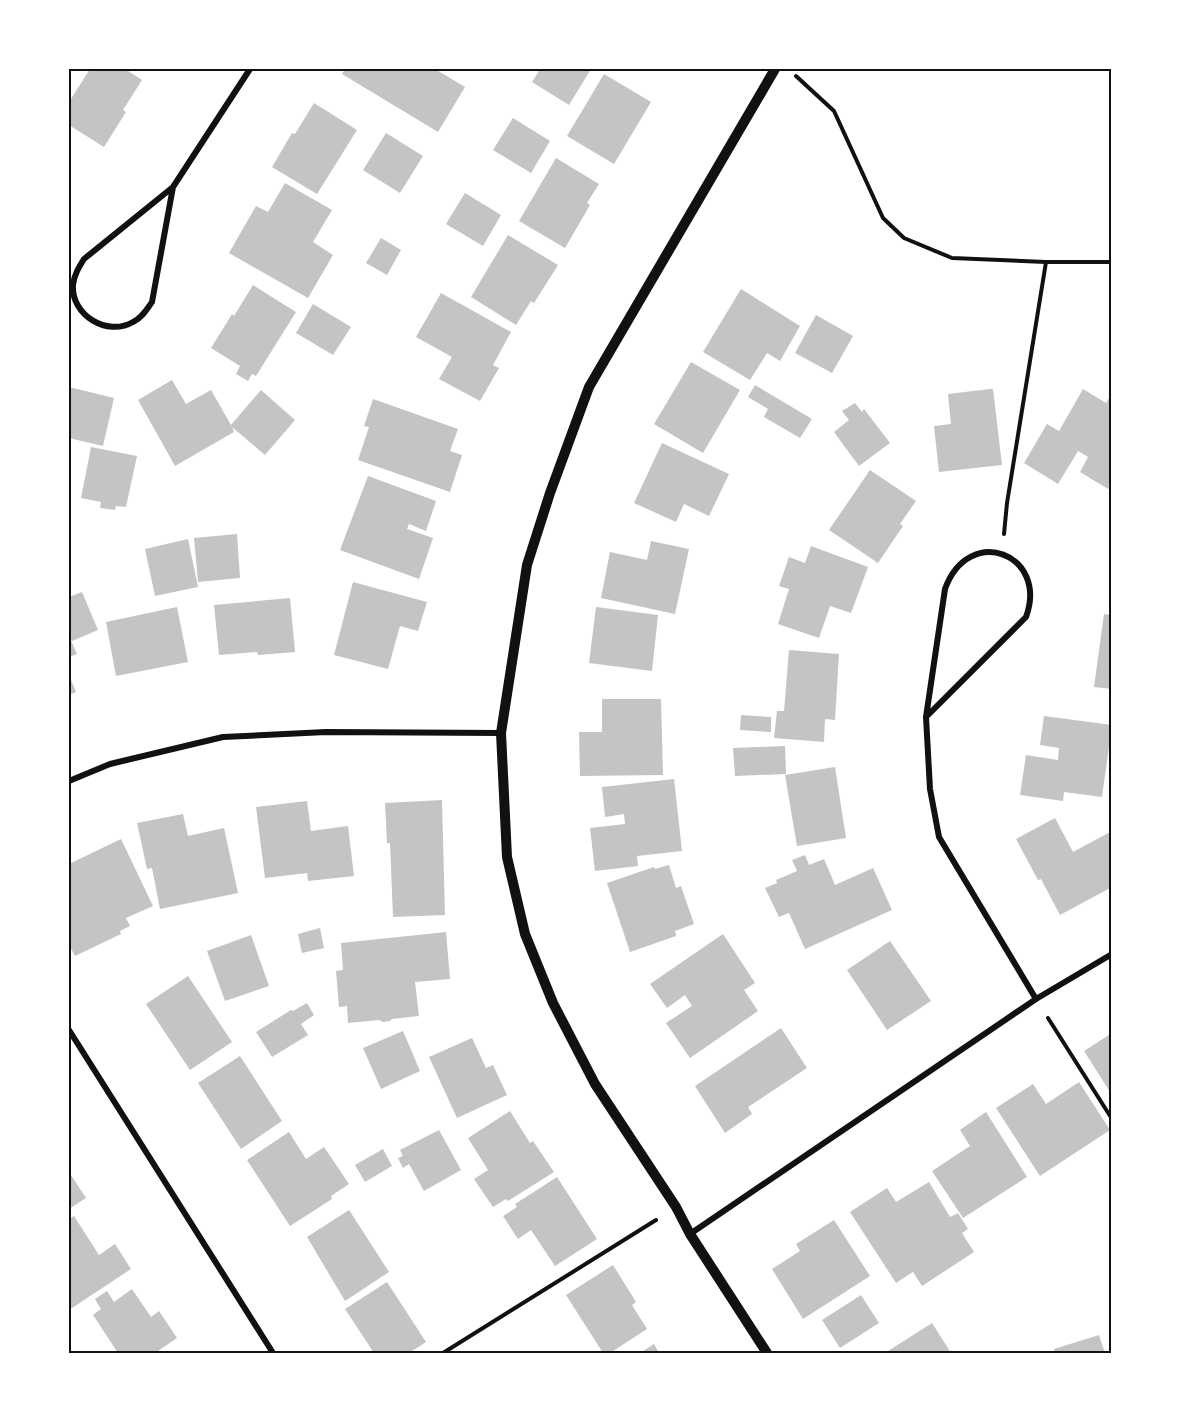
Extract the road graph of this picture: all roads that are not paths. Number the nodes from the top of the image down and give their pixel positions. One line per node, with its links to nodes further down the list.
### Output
1 (250, 69): 3 (street)
2 (775, 69): 5 (street)
3 (173, 187): 3 (street)
4 (926, 717): 4 (street); 8 (street)
5 (501, 733): 6 (street); 10 (street)
6 (69, 781)
7 (1112, 954): 8 (street)
8 (1036, 999): 10 (street)
9 (69, 1030): 11 (street)
10 (690, 1234): 12 (street)
11 (273, 1353)
12 (767, 1353)

